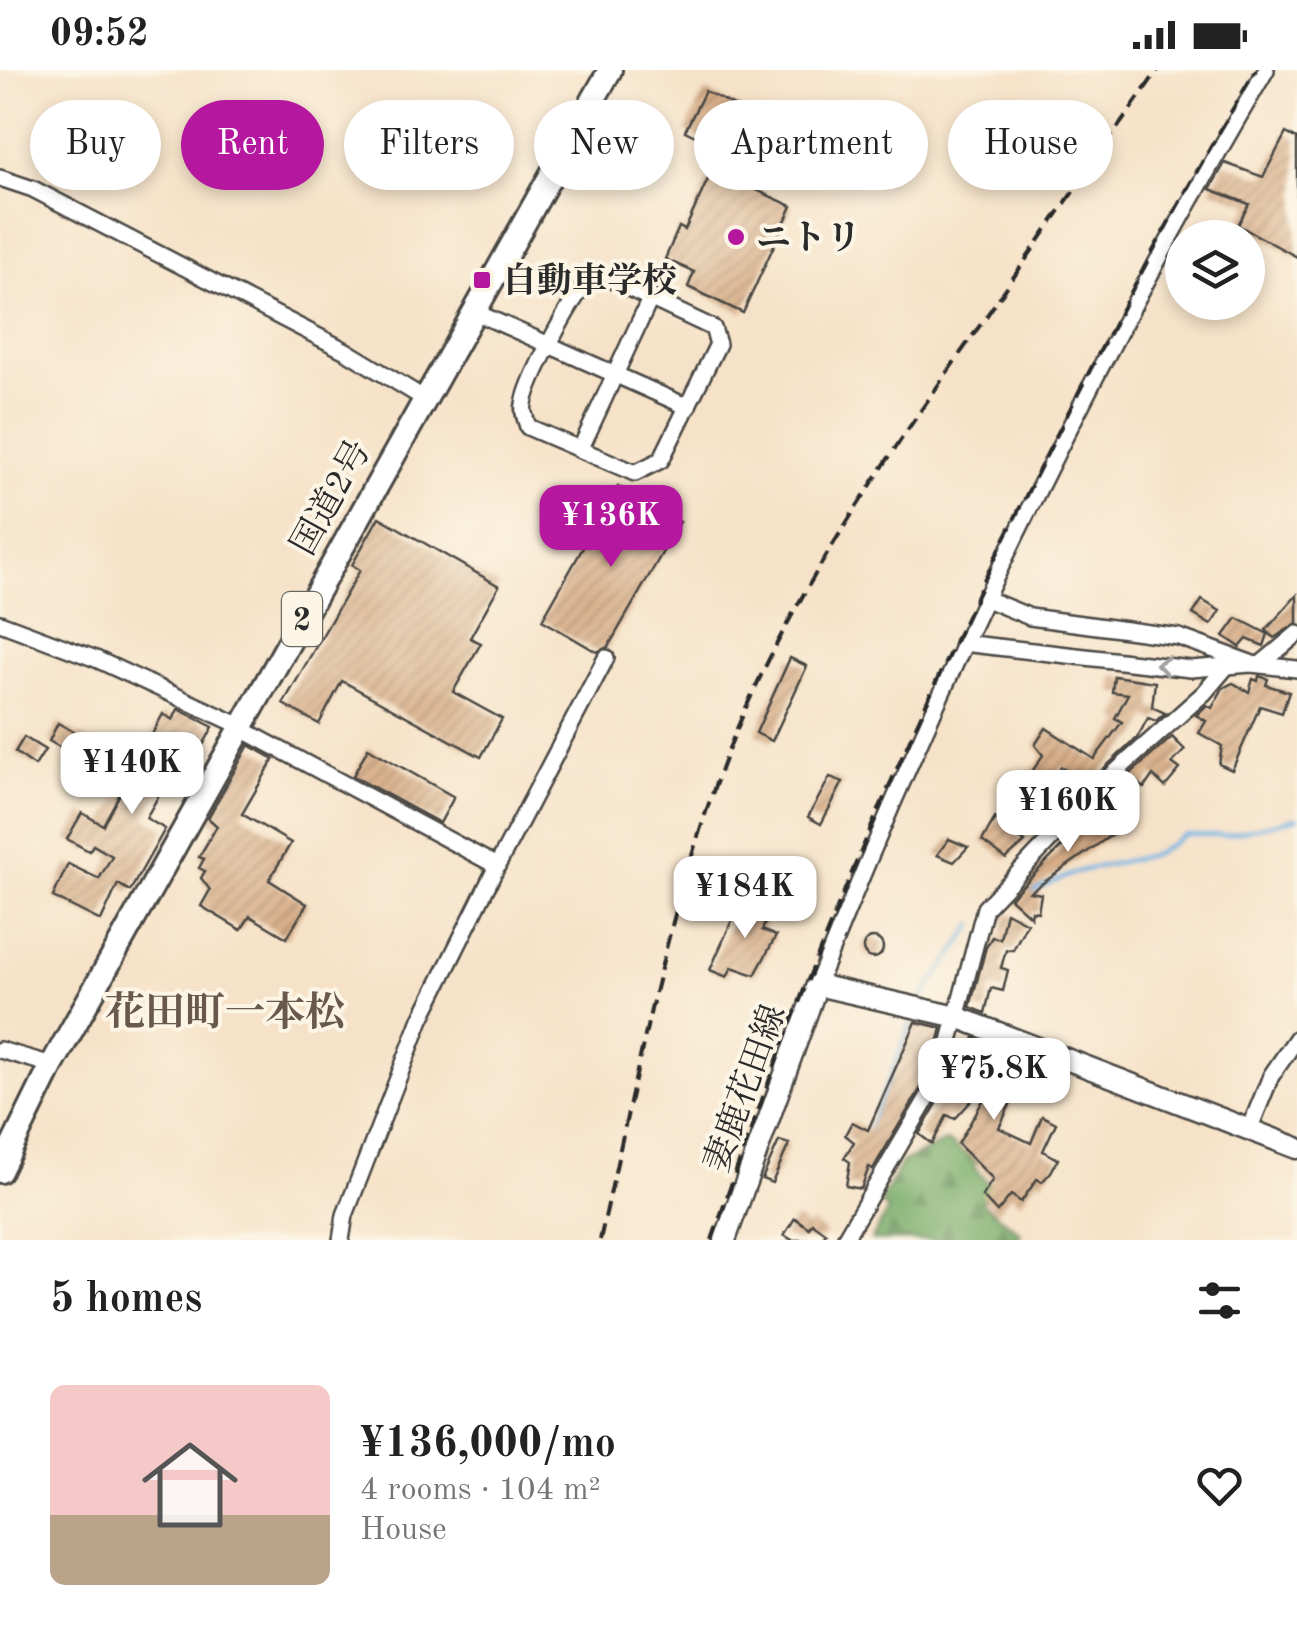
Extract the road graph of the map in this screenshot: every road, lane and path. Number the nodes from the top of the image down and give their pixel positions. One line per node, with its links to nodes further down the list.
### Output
1 (610, 70): 5 (highway, 国道2号 / 2)
2 (1266, 70): 11 (street)
3 (0, 178): 8 (street)
4 (651, 297): 6 (street); 7 (street); 9 (street)
5 (474, 312): 6 (street); 8 (highway, 国道2号 / 2)
6 (549, 349): 7 (street); 10 (street)
7 (613, 376): 9 (street); 10 (street)
8 (425, 399): 21 (highway, 国道2号 / 2)
9 (688, 407): 10 (street)
10 (580, 450)
11 (984, 598): 12 (street); 15 (street)
12 (1058, 622): 16 (street); 18 (street)
13 (0, 623): 21 (street)
14 (1297, 634): 18 (street)
15 (962, 642): 16 (street); 23 (street)
16 (1052, 652): 19 (street, one-way to 16)
17 (606, 658): 22 (street)
18 (1256, 664): 19 (street); 20 (street)
19 (1227, 666): 24 (street)
20 (1297, 669)
21 (241, 727): 22 (street); 27 (highway, 国道2号 / 2)
22 (497, 866): 31 (street)
23 (817, 985): 24 (main road, 妻鹿花田線); 32 (main road, 妻鹿花田線)
24 (957, 1018): 28 (main road, 妻鹿花田線); 33 (street)
25 (1297, 1038): 28 (street)
26 (0, 1050): 27 (street)
27 (52, 1065): 30 (highway, 国道2号 / 2)
28 (1249, 1130): 29 (main road, 妻鹿花田線)
29 (1297, 1148)
30 (0, 1171)
31 (341, 1240)
32 (725, 1240)
33 (844, 1240)

